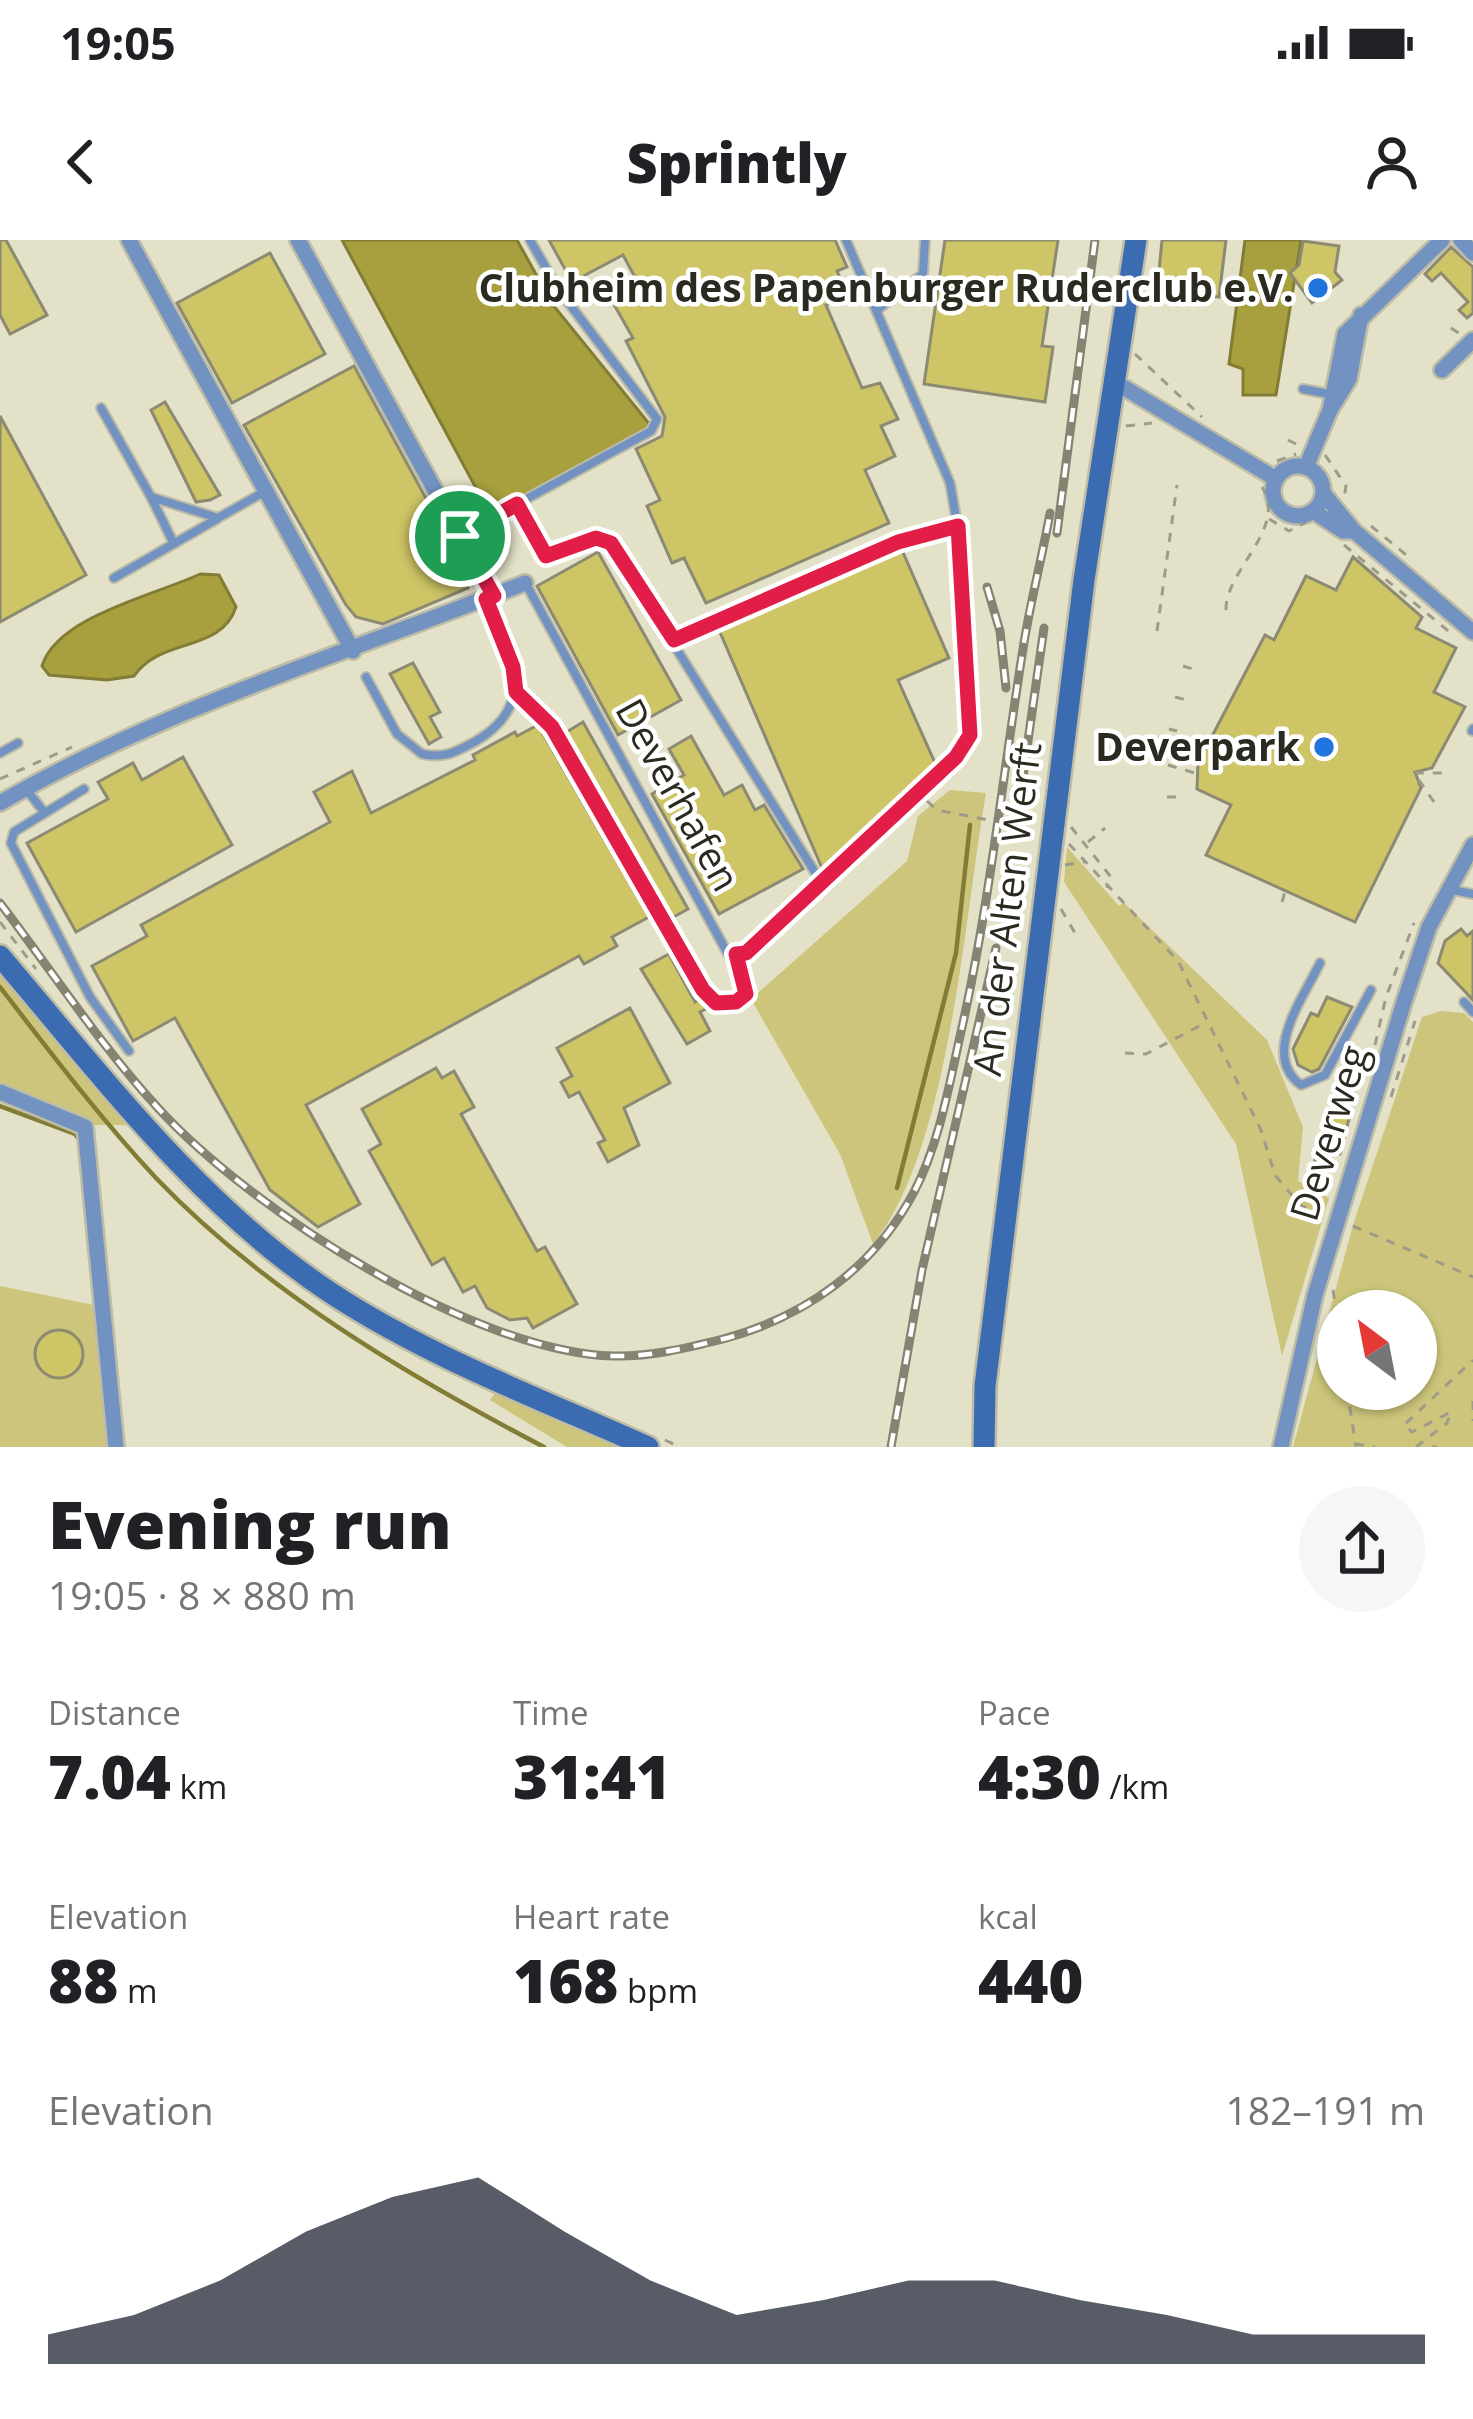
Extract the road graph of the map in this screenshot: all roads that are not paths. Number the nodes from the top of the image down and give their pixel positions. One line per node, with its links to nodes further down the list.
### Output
1 (129, 240): 19 (street)
2 (298, 240): 27 (street)
3 (530, 240): 22 (lane)
4 (845, 240): 10 (lane, Deverhafen)
5 (925, 240): 10 (lane)
6 (1136, 240): 13 (street, An der Alten Werft)
7 (1442, 240): 15 (street)
8 (1461, 240): 9 (street)
9 (1473, 253)
10 (877, 310): 25 (lane, Deverhafen)
11 (1473, 340): 12 (street)
12 (1442, 370)
13 (1113, 381): 18 (street); 57 (street, An der Alten Werft)
14 (1303, 389): 15 (lane)
15 (1334, 400): 17 (street)
16 (101, 407): 21 (lane)
17 (1307, 455): 18 (street); 20 (street)
18 (1276, 479): 23 (street)
19 (266, 491): 24 (lane); 34 (street)
20 (1323, 493): 23 (street); 26 (street)
21 (151, 497): 24 (lane); 28 (lane)
22 (517, 504): 27 (lane); 33 (lane)
23 (1313, 511): 26 (street)
24 (218, 518): 28 (lane)
25 (958, 526): 33 (lane); 44 (lane, Deverhafen)
26 (1354, 531): 32 (street)
27 (460, 536): 31 (street)
28 (174, 544): 29 (lane)
29 (114, 578)
30 (525, 583): 31 (street, Deverhafen); 47 (lane, Deverhafen)
31 (490, 597): 34 (street, Deverhafen); 36 (lane)
32 (1468, 637)
33 (674, 640): 44 (lane)
34 (353, 651): 39 (street, Deverhafen)
35 (366, 677): 36 (lane)
36 (516, 692): 47 (lane)
37 (18, 743): 38 (lane)
38 (0, 753)
39 (25, 788): 41 (street, Deverhafen); 42 (lane)
40 (84, 789): 42 (lane)
41 (0, 802)
42 (44, 812): 53 (lane)
43 (1472, 848): 45 (street, Deverweg)
44 (821, 882): 47 (lane, Deverhafen)
45 (1447, 889): 46 (lane); 58 (street, Deverweg)
46 (1473, 894)
47 (736, 954)
48 (0, 956): 55 (street)
49 (1320, 963): 50 (lane)
50 (1371, 990)
51 (1464, 1002): 52 (lane)
52 (1473, 1012)
53 (129, 1051)
54 (0, 1092): 56 (street)
55 (654, 1442)
56 (116, 1447)
57 (983, 1447)
58 (1281, 1447)

